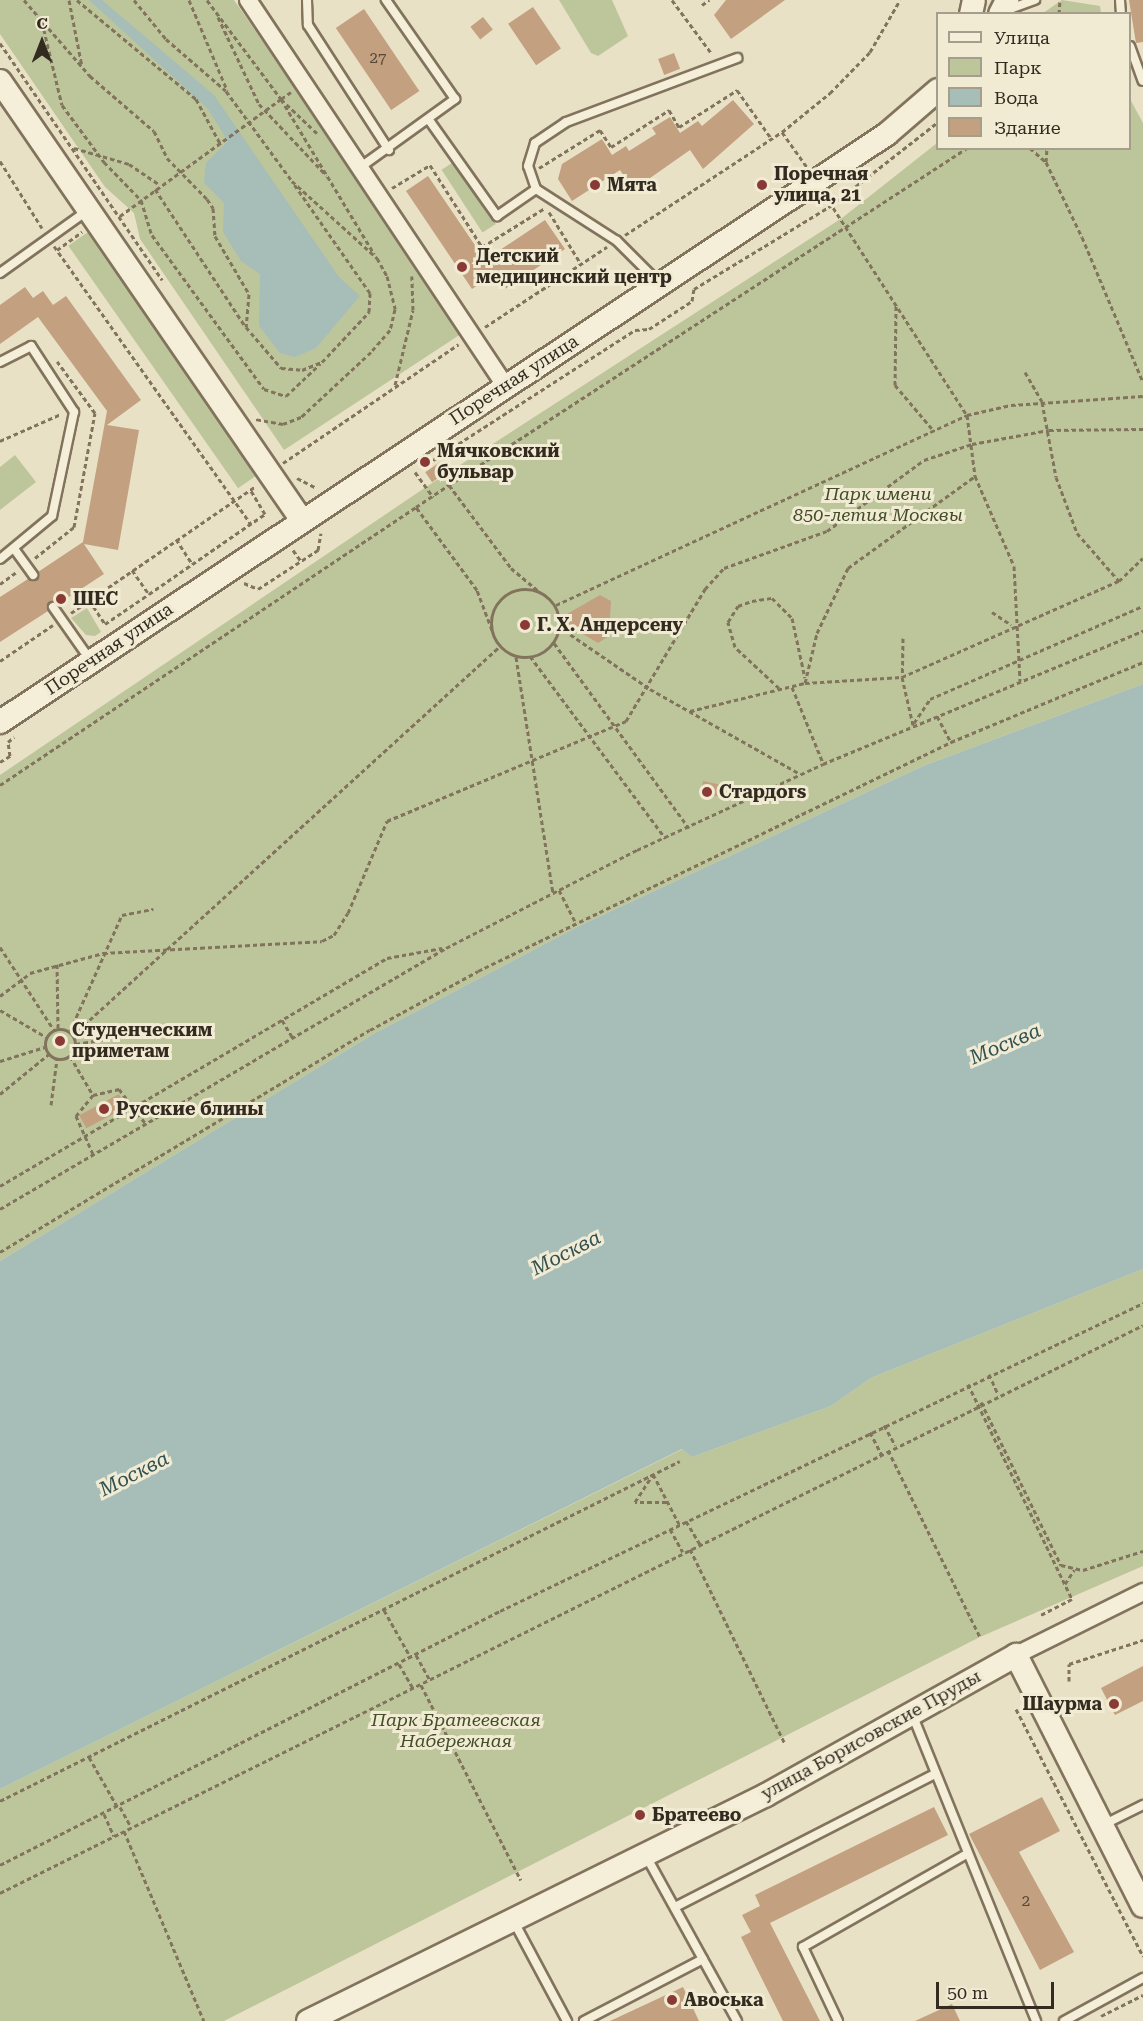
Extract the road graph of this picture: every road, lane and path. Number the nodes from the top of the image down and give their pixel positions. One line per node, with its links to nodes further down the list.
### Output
1 (24, 0): 16 (path)
2 (69, 0): 20 (path)
3 (77, 0): 31 (path)
4 (134, 0): 24 (path)
5 (189, 0): 24 (path)
6 (207, 0): 14 (path)
7 (248, 0): 40 (street)
8 (307, 0): 33 (lane)
9 (386, 0): 27 (lane)
10 (672, 0): 19 (path)
11 (710, 0): 13 (path)
12 (1035, 0): 15 (lane)
13 (702, 5)
14 (214, 10): 25 (path); 26 (path)
15 (1004, 12)
16 (42, 20): 20 (path); 37 (path)
17 (1131, 49): 22 (lane)
18 (737, 58): 19 (lane)
19 (720, 65): 42 (lane)
20 (82, 68): 41 (path)
21 (0, 81): 49 (street)
22 (1143, 81)
23 (936, 92): 57 (street, Поречная улица)
24 (229, 94): 28 (path)
25 (281, 99): 26 (path); 44 (path)
26 (267, 112): 28 (path); 44 (path)
27 (429, 120): 33 (lane); 47 (lane)
28 (251, 124): 31 (path); 43 (path)
29 (936, 124): 77 (path)
30 (772, 139): 42 (path)
31 (220, 145): 41 (path)
32 (72, 148): 37 (path)
33 (389, 150): 40 (lane)
34 (964, 150): 52 (path)
35 (1032, 150): 39 (path)
36 (1047, 150): 39 (path)
37 (99, 154): 45 (path); 48 (path)
38 (0, 161): 53 (path)
39 (1046, 162): 63 (path)
40 (362, 166): 54 (street)
41 (179, 171): 45 (path); 59 (path)
42 (530, 174): 47 (lane)
43 (292, 181): 55 (path); 61 (path)
44 (331, 181): 55 (path)
45 (160, 185): 46 (path)
46 (155, 189): 48 (path); 59 (path)
47 (536, 189): 57 (lane)
48 (141, 200): 50 (path); 61 (path)
49 (92, 207): 53 (lane); 87 (street)
50 (120, 216)
51 (842, 218): 52 (path)
52 (849, 227): 58 (path); 81 (path)
53 (48, 237): 56 (lane); 85 (path)
54 (412, 242): 64 (path); 65 (street)
55 (377, 258): 70 (path)
56 (0, 273)
57 (660, 284): 65 (street, Поречная улица)
58 (897, 304): 69 (path); 72 (path)
59 (246, 327): 61 (path)
60 (0, 362): 68 (lane)
61 (322, 362)
62 (1024, 372): 67 (path)
63 (1143, 382)
64 (395, 386)
65 (505, 386): 87 (street, Поречная улица)
66 (1143, 396): 67 (path)
67 (1042, 402): 69 (path); 73 (path)
68 (74, 412): 74 (path); 92 (lane)
69 (967, 415): 72 (path); 75 (path)
70 (251, 418)
71 (1143, 429): 73 (path)
72 (933, 430): 104 (path)
73 (1048, 430): 75 (path); 99 (path)
74 (0, 441)
75 (972, 444): 78 (path); 128 (path)
76 (284, 463): 82 (path)
77 (415, 472): 79 (path); 84 (path)
78 (975, 476): 109 (path); 125 (path)
79 (406, 478)
80 (258, 485): 83 (path)
81 (449, 485): 84 (path); 101 (path)
82 (315, 487)
83 (250, 489): 85 (path); 88 (path)
84 (433, 497): 86 (path)
85 (234, 499): 88 (path); 90 (path)
86 (416, 507): 112 (path); 140 (path)
87 (302, 519): 121 (street, Поречная улица)
88 (251, 524): 96 (path)
89 (329, 528): 95 (path)
90 (176, 539): 96 (path); 97 (path)
91 (292, 548): 95 (path)
92 (15, 550): 94 (lane); 98 (lane)
93 (1143, 558): 99 (path)
94 (0, 559)
95 (301, 561): 100 (path)
96 (192, 564): 102 (path)
97 (132, 570): 102 (path); 103 (path)
98 (33, 575)
99 (1119, 581): 109 (path)
100 (234, 590)
101 (538, 591): 104 (path); 112 (path)
102 (149, 594): 103 (path)
103 (89, 600): 108 (path)
104 (556, 605): 111 (path)
105 (53, 607): 108 (lane)
106 (1142, 607): 118 (path)
107 (992, 612): 110 (path)
108 (62, 619): 120 (path); 121 (lane)
109 (1018, 623): 110 (path); 118 (path)
110 (1011, 625): 123 (path)
111 (558, 626): 115 (path); 128 (path)
112 (492, 630): 116 (path)
113 (1143, 631): 124 (path)
114 (903, 638): 123 (path)
115 (554, 643): 117 (path); 133 (path)
116 (500, 646): 119 (path); 148 (path)
117 (530, 656): 119 (path); 134 (path)
118 (1020, 656): 124 (path); 131 (path)
119 (516, 657): 137 (path)
120 (0, 661)
121 (91, 662): 132 (street, Поречная улица)
122 (1143, 662): 135 (path)
123 (902, 677): 125 (path); 131 (path)
124 (1020, 681): 130 (path)
125 (805, 683): 126 (path); 127 (path)
126 (792, 687): 127 (path); 138 (path)
127 (780, 688): 129 (path)
128 (650, 689): 129 (path); 133 (path)
129 (690, 711): 139 (path)
130 (937, 716): 131 (path); 135 (path)
131 (913, 725): 138 (path)
132 (9, 728): 136 (path)
133 (617, 728): 134 (path); 141 (path)
134 (592, 738): 137 (path); 142 (path)
135 (951, 742): 146 (path)
136 (0, 762)
137 (534, 763): 144 (path); 148 (path)
138 (823, 764): 139 (path)
139 (800, 774): 141 (path)
140 (0, 785)
141 (689, 828): 142 (path)
142 (665, 838): 143 (path)
143 (559, 890): 144 (path); 146 (path)
144 (553, 894): 149 (path)
145 (153, 909): 150 (path)
146 (575, 922): 177 (path)
147 (0, 947): 152 (path)
148 (174, 948): 150 (path); 159 (path)
149 (447, 948): 155 (path); 161 (path)
150 (103, 953): 151 (path); 157 (path)
151 (57, 964): 152 (path); 156 (path)
152 (19, 978): 153 (path); 156 (path)
153 (0, 996)
154 (0, 1010): 160 (path)
155 (282, 1020): 161 (path); 171 (path)
156 (56, 1029): 157 (path); 160 (path)
157 (70, 1031): 159 (path)
158 (154, 1031): 162 (path)
159 (73, 1035): 162 (path)
160 (46, 1037): 163 (path)
161 (293, 1038): 172 (path)
162 (76, 1044): 165 (path)
163 (45, 1047): 164 (path); 167 (path)
164 (49, 1054): 166 (path); 168 (path)
165 (70, 1056): 166 (path); 169 (path)
166 (57, 1059): 170 (path)
167 (0, 1061)
168 (0, 1095)
169 (93, 1095): 171 (path); 173 (path)
170 (51, 1105)
171 (136, 1106): 172 (path); 173 (path)
172 (146, 1124): 174 (path)
173 (83, 1137): 174 (path); 175 (path)
174 (93, 1154): 176 (path)
175 (0, 1186)
176 (0, 1209)
177 (0, 1252)
178 (1143, 1303): 180 (path)
179 (1143, 1325): 182 (path)
180 (989, 1374): 181 (path); 182 (path)
181 (968, 1384): 183 (path); 184 (path)
182 (998, 1394): 183 (path)
183 (979, 1403): 186 (path); 199 (path); 200 (path)
184 (884, 1425): 185 (path); 186 (path)
185 (870, 1432): 188 (path); 192 (path)
186 (896, 1445): 187 (path)
187 (888, 1450): 188 (path); 204 (path)
188 (881, 1454): 195 (path)
189 (680, 1461): 190 (path)
190 (653, 1474): 191 (path); 191 (path); 202 (path)
191 (667, 1502): 193 (path)
192 (686, 1521): 193 (path); 195 (path)
193 (679, 1524): 194 (path)
194 (670, 1529): 198 (path); 207 (path)
195 (700, 1544): 196 (path)
196 (690, 1549): 198 (path); 216 (path)
197 (1143, 1551): 199 (path)
198 (683, 1552): 210 (path)
199 (1074, 1570): 200 (path)
200 (1065, 1585): 203 (path)
201 (1143, 1592): 206 (street, улица Борисовские Пруды)
202 (384, 1610): 208 (path); 217 (path)
203 (1040, 1615)
204 (980, 1637)
205 (1143, 1640): 211 (path)
206 (1016, 1654): 215 (street, улица Борисовские Пруды); 223 (street)
207 (416, 1655): 208 (path); 210 (path)
208 (411, 1658): 209 (path)
209 (399, 1664): 213 (path); 221 (path)
210 (430, 1680): 212 (path)
211 (1069, 1681)
212 (421, 1685): 213 (path); 230 (path)
213 (413, 1688): 224 (path)
214 (1016, 1709): 235 (path)
215 (911, 1713): 218 (lane); 227 (street, улица Борисовские Пруды)
216 (785, 1744)
217 (89, 1757): 219 (path); 221 (path)
218 (935, 1774): 228 (lane); 233 (lane)
219 (0, 1801)
220 (1143, 1805): 223 (lane)
221 (119, 1807): 222 (path); 224 (path)
222 (104, 1814): 226 (path); 229 (path)
223 (1102, 1826): 232 (street)
224 (131, 1827): 225 (path)
225 (124, 1831): 226 (path); 240 (path)
226 (114, 1836): 231 (path)
227 (645, 1854): 233 (lane); 234 (street, улица Борисовские Пруды)
228 (965, 1854): 245 (lane); 246 (lane)
229 (0, 1865)
230 (521, 1880)
231 (0, 1893)
232 (1143, 1906)
233 (675, 1907): 236 (lane)
234 (512, 1920): 241 (street, улица Борисовские Пруды); 242 (lane)
235 (1143, 1956)
236 (703, 1959): 243 (lane); 244 (lane)
237 (1143, 1978): 239 (lane)
238 (1143, 1995): 247 (path)
239 (1067, 2020)
240 (204, 2021)
241 (308, 2021)
242 (567, 2021)
243 (584, 2021)
244 (737, 2021)
245 (837, 2021)
246 (1036, 2021)
247 (1092, 2021)

